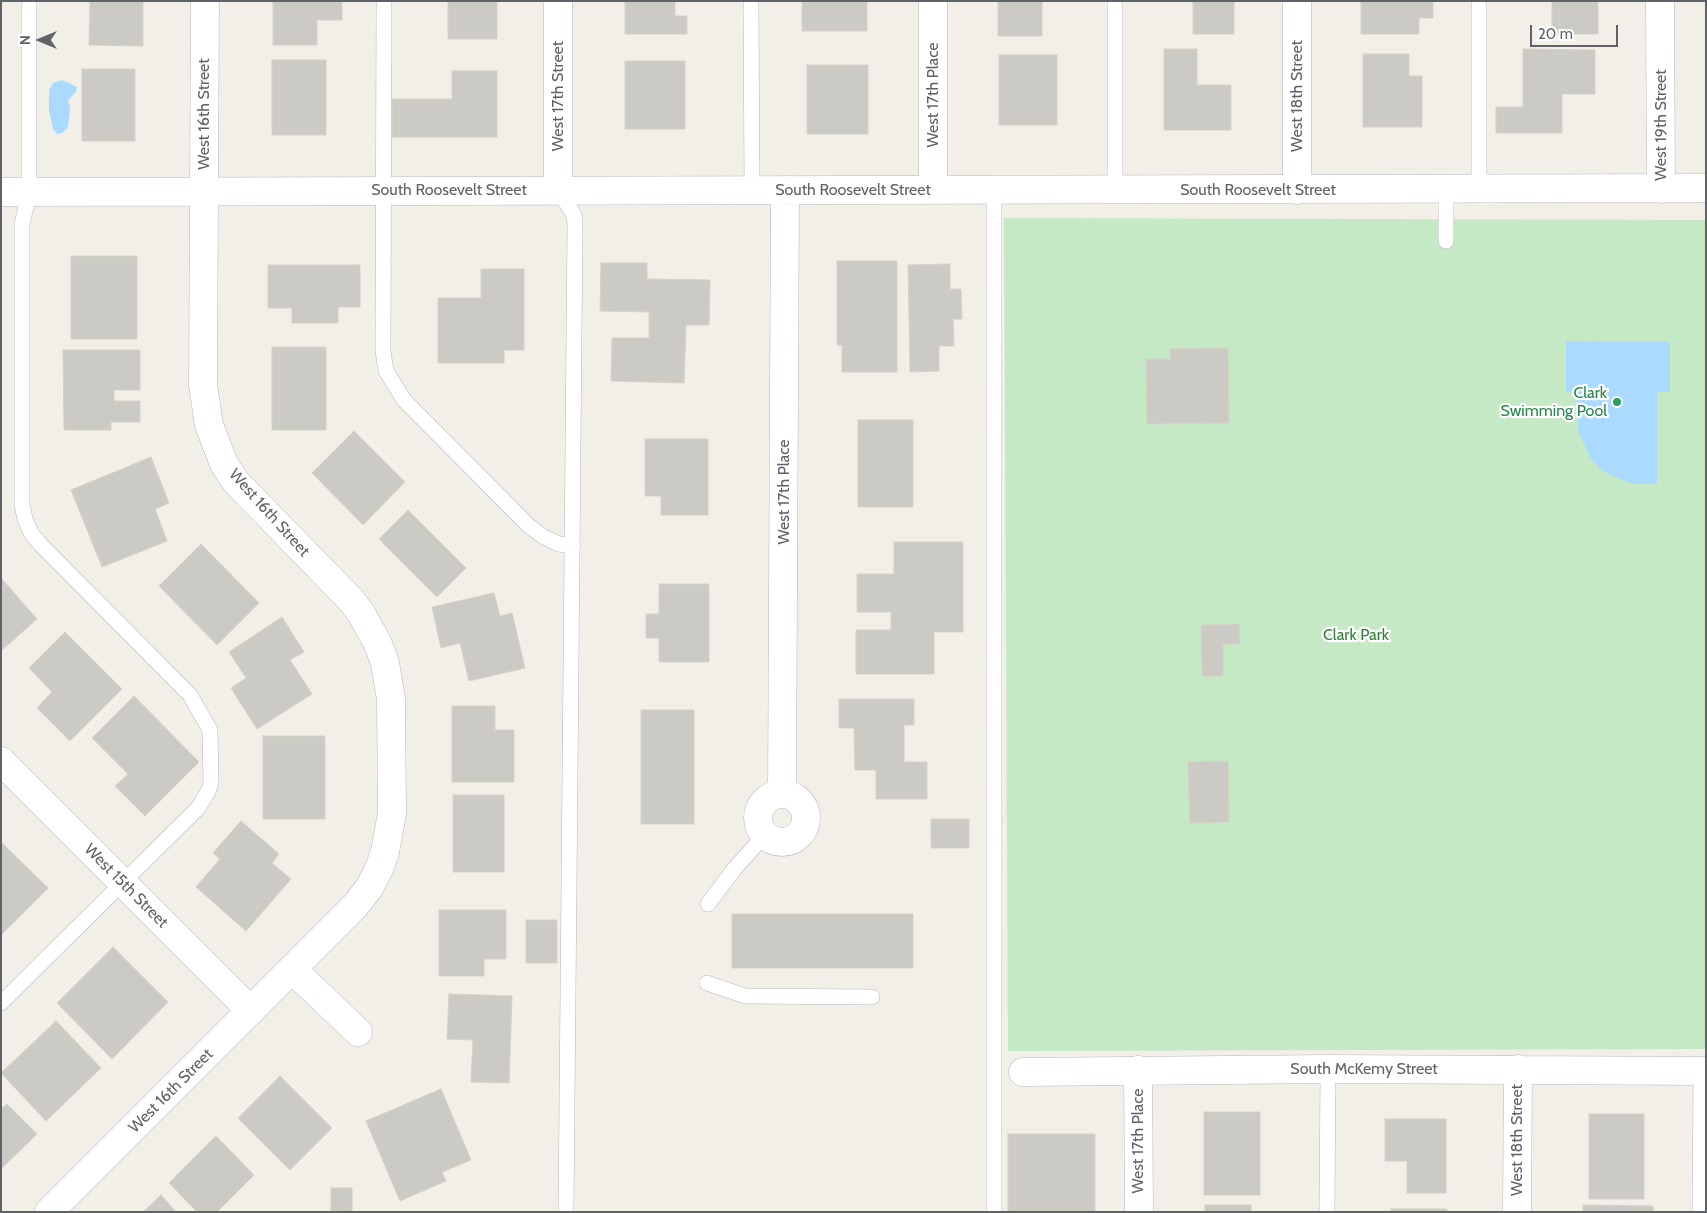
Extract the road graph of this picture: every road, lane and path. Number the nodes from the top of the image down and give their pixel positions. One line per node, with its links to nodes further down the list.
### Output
1 (29, 1): 25 (lane)
2 (205, 1): 24 (street, West 16th Street)
3 (384, 1): 22 (lane)
4 (558, 1): 15 (street, West 17th Street)
5 (751, 1): 16 (lane)
6 (933, 1): 18 (street, West 17th Place)
7 (1115, 1): 20 (lane)
8 (1297, 1): 21 (street, West 18th Street)
9 (1479, 1): 13 (lane)
10 (1660, 1): 14 (street, West 19th Street)
11 (1706, 188): 14 (street, South Roosevelt Street)
12 (1446, 189): 13 (street, South Roosevelt Street); 21 (street, South Roosevelt Street); 26 (lane)
13 (1479, 189): 14 (street, South Roosevelt Street)
14 (1661, 189)
15 (558, 190): 16 (street, South Roosevelt Street); 22 (street, South Roosevelt Street); 27 (lane)
16 (752, 190): 17 (street, South Roosevelt Street)
17 (786, 190): 18 (street, South Roosevelt Street); 29 (street, West 17th Place)
18 (933, 190): 19 (street, South Roosevelt Street)
19 (994, 190): 20 (street, South Roosevelt Street); 46 (lane)
20 (1116, 190): 21 (street, South Roosevelt Street)
21 (1297, 190)
22 (384, 191): 24 (street, South Roosevelt Street); 27 (lane)
23 (1, 192): 25 (street, South Roosevelt Street)
24 (204, 192): 25 (street, South Roosevelt Street); 33 (street, West 16th Street)
25 (29, 193): 31 (lane)
26 (1446, 241)
27 (573, 546): 45 (lane)
28 (1, 761): 31 (street, West 15th Street)
29 (782, 794): 30 (street); 30 (street)
30 (764, 835): 32 (lane)
31 (122, 883): 36 (lane); 37 (street, West 15th Street)
32 (708, 904)
33 (293, 970): 37 (street, West 16th Street); 38 (street)
34 (707, 983): 35 (lane)
35 (872, 996)
36 (1, 1003)
37 (251, 1011): 44 (street, West 16th Street)
38 (358, 1032)
39 (1328, 1069): 40 (street, South McKemy Street); 41 (street, South McKemy Street); 48 (lane)
40 (1518, 1069): 42 (street, South McKemy Street); 49 (street, West 18th Street)
41 (1138, 1070): 43 (street, South McKemy Street); 47 (street, West 17th Place)
42 (1704, 1071): 50 (lane)
43 (1023, 1072)
44 (49, 1212)
45 (566, 1212)
46 (994, 1212)
47 (1138, 1212)
48 (1327, 1212)
49 (1517, 1212)
50 (1700, 1212)

